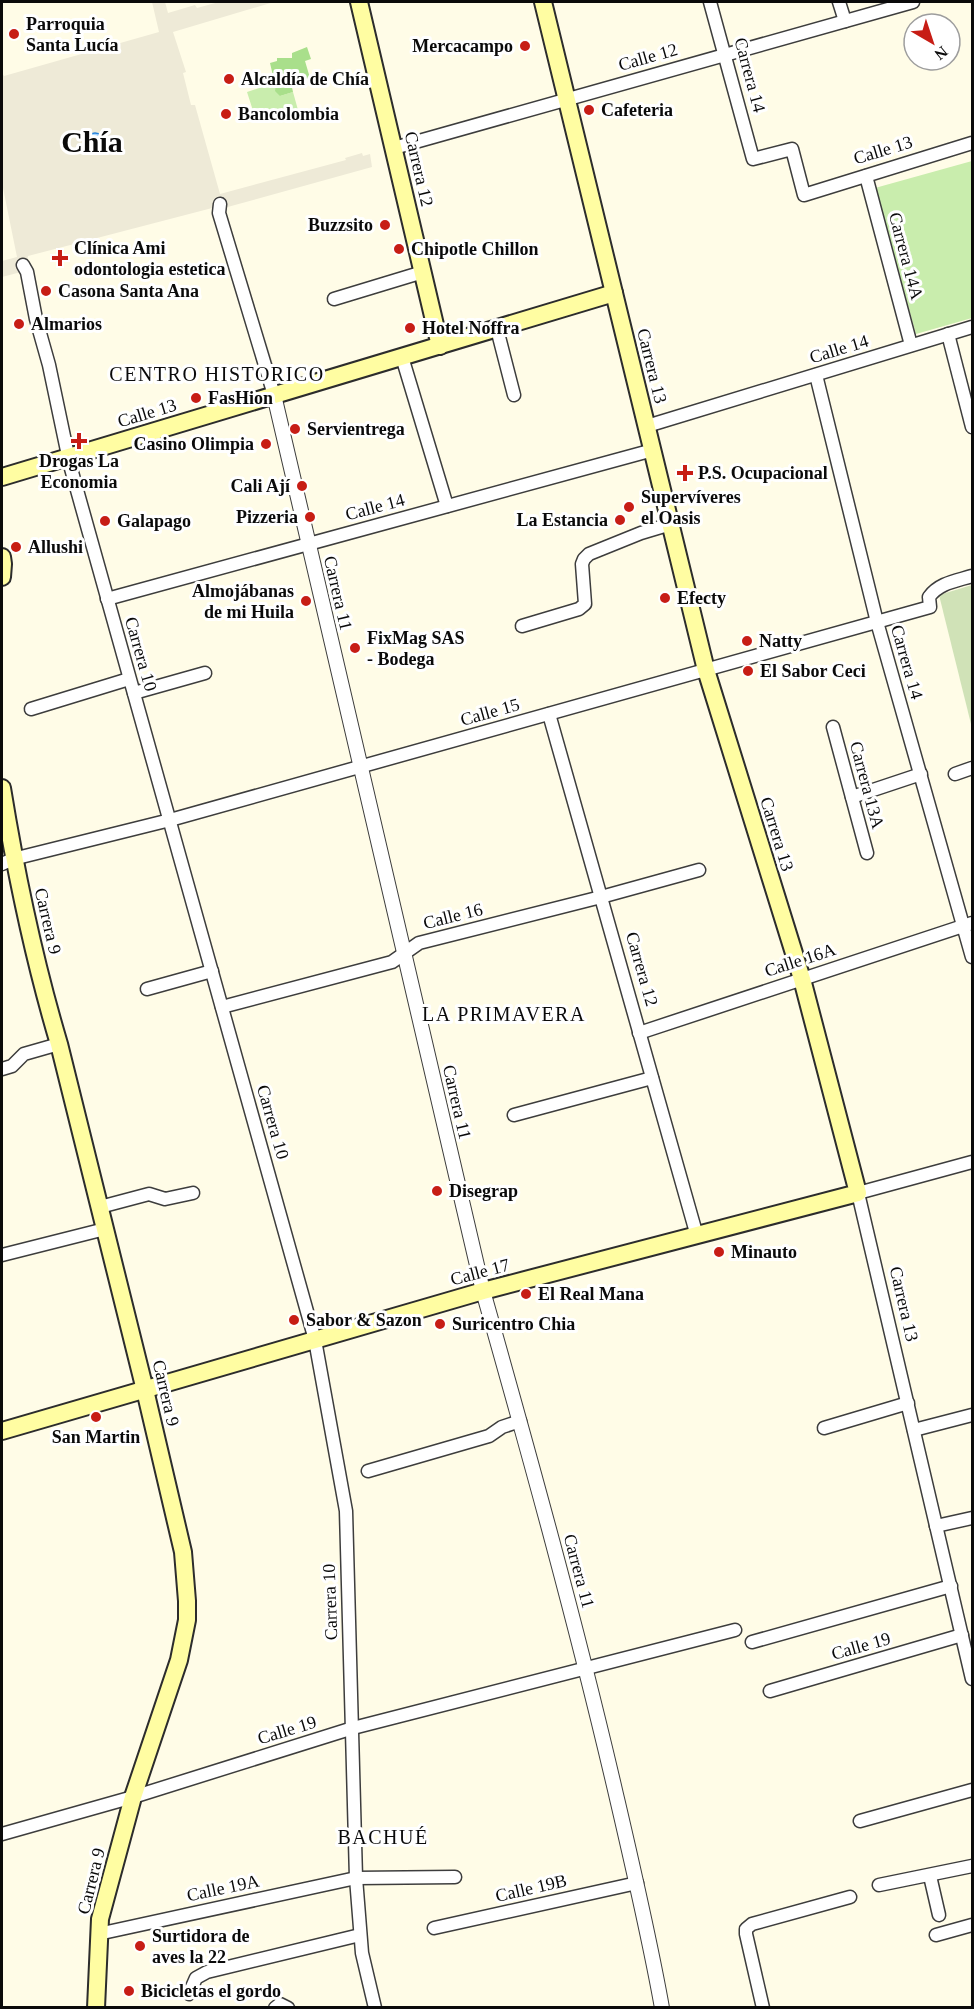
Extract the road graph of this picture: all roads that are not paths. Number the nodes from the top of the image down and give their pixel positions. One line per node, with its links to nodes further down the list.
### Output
1 (359, 2): 10 (main road, Carrera 12)
2 (543, 2): 8 (main road, Carrera 13)
3 (710, 2): 7 (street, Carrera 14)
4 (839, 2): 6 (street)
5 (913, 2): 6 (street, Calle 12)
6 (845, 21): 7 (street, Calle 12)
7 (726, 54): 8 (street, Calle 12); 12 (street, Carrera 14)
8 (568, 99): 10 (street, Calle 12); 16 (main road, Carrera 13)
9 (972, 143): 11 (street, Calle 13)
10 (394, 148): 15 (main road, Carrera 12)
11 (866, 176): 12 (street, Calle 13); 22 (street, Carrera 14A)
12 (804, 195)
13 (220, 204): 25 (street, Carrera 11)
14 (23, 265): 30 (street, Carrera 10)
15 (423, 272): 17 (street); 21 (main road, Carrera 12)
16 (614, 293): 19 (main road, Calle 13); 27 (main road, Carrera 13)
17 (334, 299)
18 (972, 327): 20 (street, Calle 14)
19 (497, 329): 21 (main road, Calle 13); 26 (street)
20 (948, 334): 22 (street, Calle 14); 28 (street)
21 (440, 345): 23 (main road, Calle 13)
22 (911, 345): 24 (street, Calle 14)
23 (402, 357): 25 (main road, Calle 13); 32 (street)
24 (816, 375): 27 (street, Calle 14); 39 (street, Carrera 14)
25 (274, 395): 30 (main road, Calle 13); 34 (street, Carrera 11)
26 (514, 395)
27 (647, 426): 29 (main road, Carrera 13)
28 (972, 427)
29 (653, 450): 32 (street, Calle 14); 33 (main road, Carrera 13)
30 (68, 457): 31 (main road, Calle 13); 38 (street, Carrera 10)
31 (2, 477)
32 (447, 506): 34 (street, Calle 14)
33 (671, 524): 40 (street); 41 (main road, Carrera 13)
34 (308, 544): 38 (street, Calle 14); 48 (street, Carrera 11)
35 (2, 557): 37 (main road)
36 (972, 576): 39 (street, Calle 15)
37 (2, 577)
38 (107, 599): 43 (street, Carrera 10)
39 (877, 622): 41 (street, Calle 15); 50 (street, Carrera 14)
40 (522, 626)
41 (706, 670): 46 (street, Calle 15); 63 (main road, Carrera 13)
42 (205, 674): 44 (street)
43 (129, 679): 44 (street, Carrera 10); 45 (street)
44 (134, 693): 54 (street, Carrera 10)
45 (31, 709)
46 (549, 714): 48 (street, Calle 15); 58 (street, Carrera 12)
47 (833, 727): 53 (street, Carrera 13A)
48 (360, 766): 54 (street, Calle 15); 60 (street, Carrera 11)
49 (972, 768): 51 (street)
50 (921, 774): 53 (street); 59 (street, Carrera 14)
51 (955, 774)
52 (2, 788): 56 (main road, Carrera 9)
53 (852, 797): 55 (street, Carrera 13A)
54 (170, 820): 56 (street, Calle 15); 62 (street, Carrera 10)
55 (867, 853)
56 (8, 862): 67 (main road, Carrera 9)
57 (699, 870): 58 (street, Calle 16)
58 (601, 897): 60 (street, Calle 16); 66 (street, Carrera 12)
59 (968, 924): 61 (street, Carrera 14); 63 (street, Calle 16A)
60 (404, 952): 65 (street, Calle 16); 78 (street, Carrera 11)
61 (972, 957)
62 (212, 971): 64 (street); 65 (street, Carrera 10)
63 (802, 979): 66 (street, Calle 16A); 73 (main road, Carrera 13)
64 (147, 989)
65 (222, 1007): 79 (street, Carrera 10)
66 (639, 1033): 69 (street, Carrera 12)
67 (59, 1044): 68 (street); 74 (main road, Carrera 9)
68 (2, 1069)
69 (652, 1078): 70 (street); 76 (street, Carrera 12)
70 (514, 1115)
71 (972, 1162): 73 (street, Calle 17)
72 (193, 1193): 74 (street)
73 (858, 1193): 76 (main road, Calle 17); 81 (street, Carrera 13)
74 (100, 1207): 75 (main road, Carrera 9)
75 (105, 1229): 77 (street); 80 (main road, Carrera 9)
76 (697, 1236): 78 (main road, Calle 17)
77 (2, 1255)
78 (483, 1291): 79 (main road, Calle 17); 83 (street, Carrera 11)
79 (315, 1340): 80 (main road, Calle 17); 97 (street, Carrera 10)
80 (145, 1390): 86 (main road, Calle 17); 99 (main road, Carrera 9)
81 (908, 1403): 84 (street); 85 (street, Carrera 13)
82 (972, 1415): 85 (street)
83 (520, 1421): 87 (street); 94 (street, Carrera 11)
84 (824, 1428)
85 (914, 1430): 89 (street, Carrera 13)
86 (2, 1431)
87 (368, 1471)
88 (972, 1518): 89 (street)
89 (936, 1526): 90 (street, Carrera 13)
90 (951, 1586): 92 (street, Carrera 13); 93 (street)
91 (735, 1630): 94 (street, Calle 19)
92 (962, 1635): 95 (street, Carrera 13); 96 (street, Calle 19)
93 (752, 1642)
94 (587, 1668): 97 (street, Calle 19); 106 (street, Carrera 11)
95 (972, 1679)
96 (770, 1691)
97 (353, 1728): 99 (street, Calle 19); 105 (street, Carrera 10)
98 (972, 1790): 100 (street)
99 (133, 1797): 101 (street, Calle 19); 112 (main road, Carrera 9)
100 (860, 1821)
101 (2, 1834)
102 (972, 1866): 103 (street)
103 (930, 1876): 107 (street); 109 (street)
104 (455, 1877): 105 (street, Calle 19A)
105 (356, 1878): 112 (street, Calle 19A); 113 (street, Carrera 10)
106 (637, 1883): 111 (street, Calle 19B); 120 (street, Carrera 11)
107 (879, 1885)
108 (850, 1898): 121 (street)
109 (939, 1916)
110 (972, 1925): 114 (street)
111 (434, 1928)
112 (98, 1934): 116 (main road, Carrera 9)
113 (360, 1935): 115 (street); 119 (street, Carrera 10)
114 (936, 1935)
115 (189, 1994)
116 (96, 2007)
117 (275, 2007): 118 (street)
118 (288, 2007)
119 (375, 2007)
120 (662, 2007)
121 (763, 2007)

